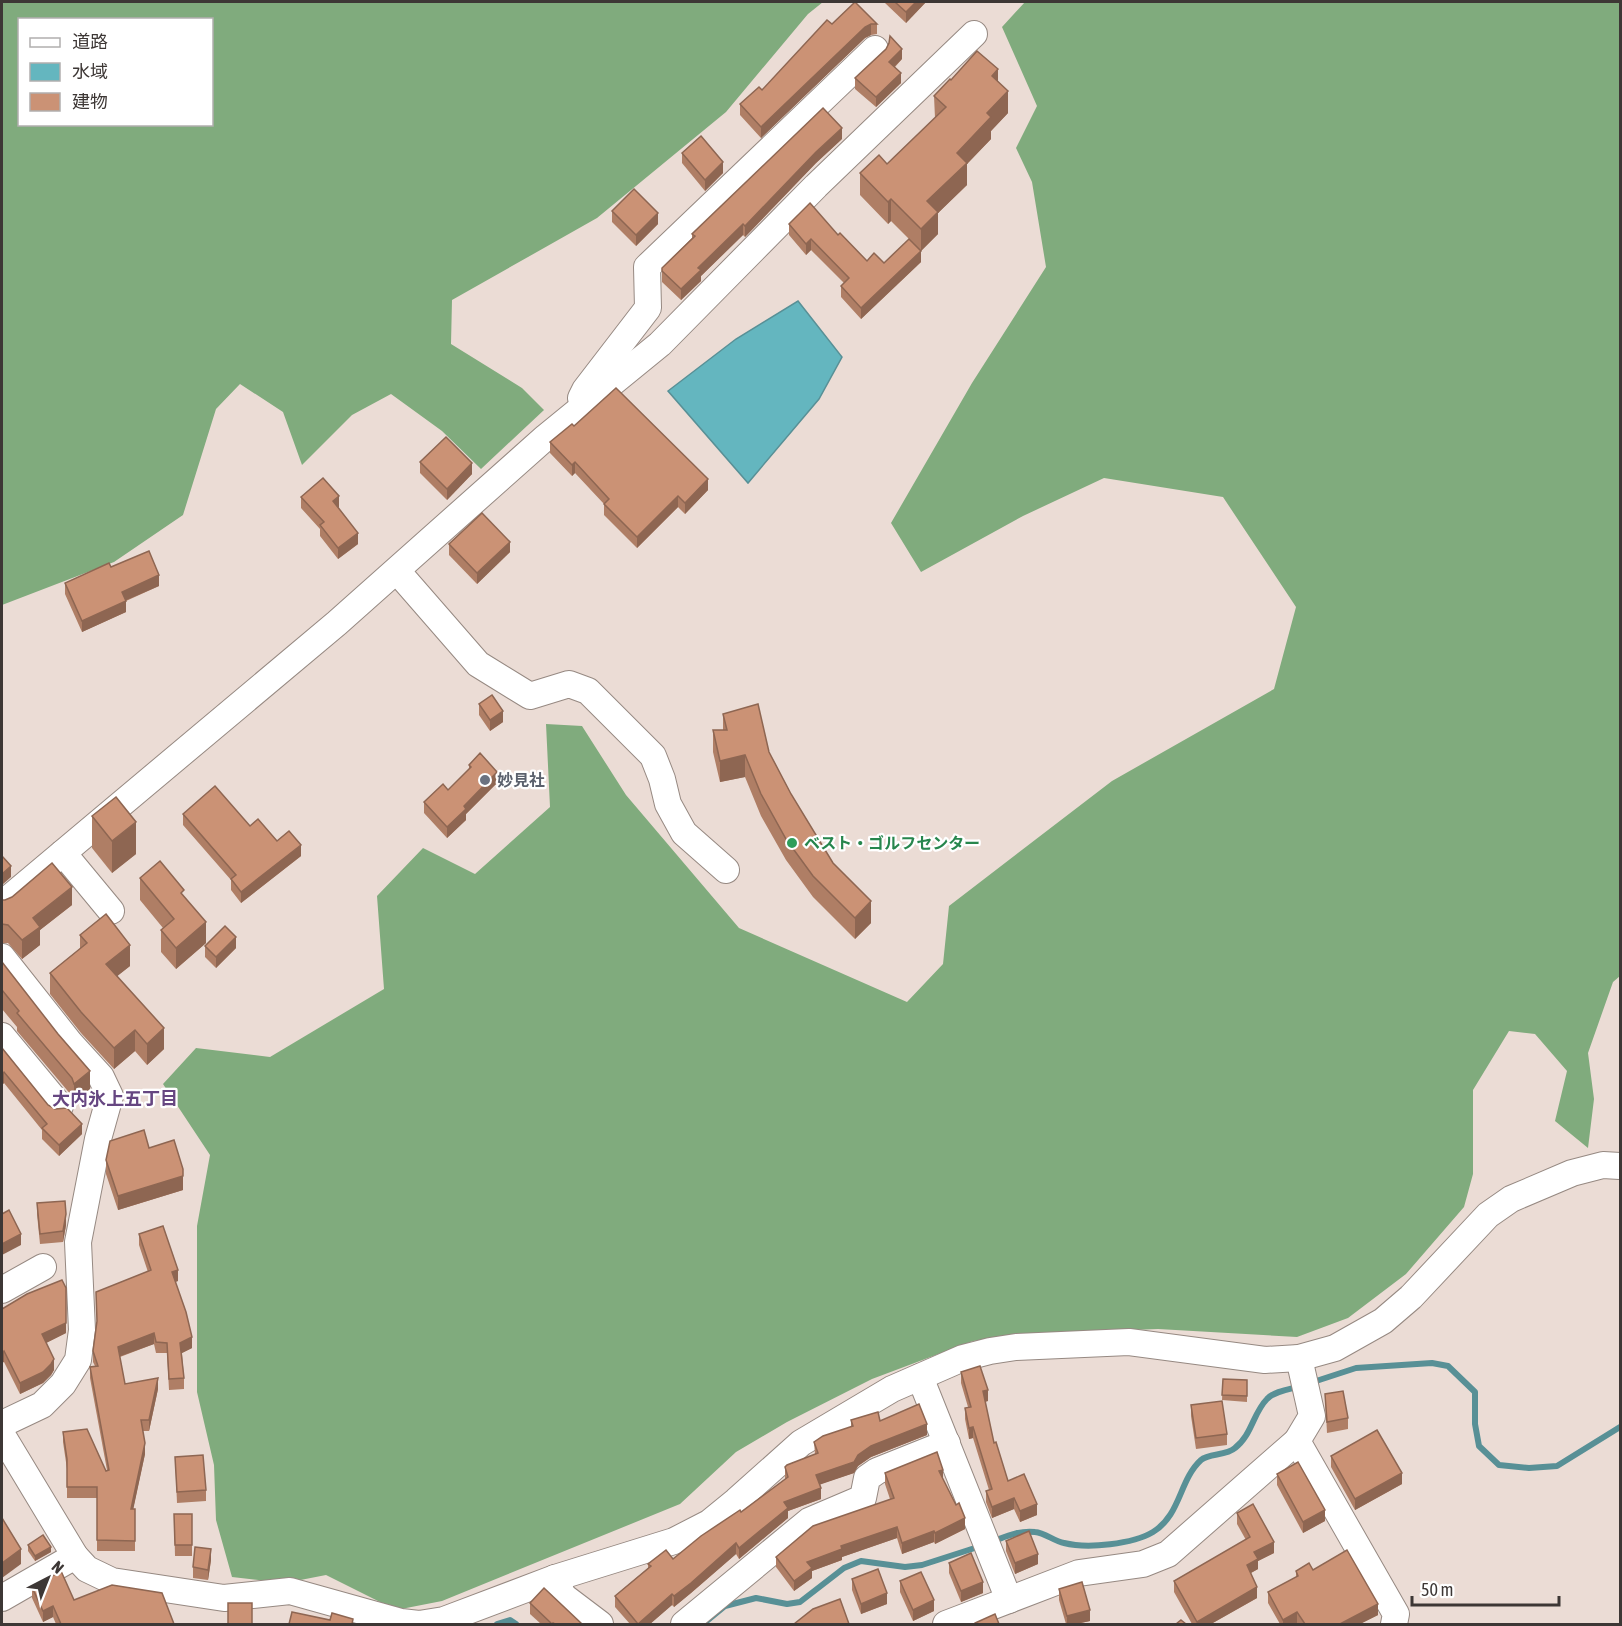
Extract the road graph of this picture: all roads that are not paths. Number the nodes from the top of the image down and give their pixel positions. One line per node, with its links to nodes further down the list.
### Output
1 (974, 34): 3 (street)
2 (875, 49): 3 (street)
3 (576, 413): 4 (street)
4 (397, 571): 5 (street); 6 (street)
5 (63, 853): 7 (street); 8 (street)
6 (726, 870)
7 (2, 904)
8 (111, 911)
9 (2, 957): 17 (street)
10 (5, 1029): 11 (street)
11 (60, 1106)
12 (1620, 1166): 15 (street)
13 (43, 1267): 14 (street)
14 (2, 1290)
15 (1299, 1358): 16 (street); 19 (street)
16 (920, 1377): 20 (street); 22 (street)
17 (2, 1424)
18 (2, 1435): 21 (street)
19 (1297, 1441): 24 (street); 30 (street)
20 (947, 1443): 24 (street); 28 (street)
21 (75, 1556): 23 (street); 26 (street)
22 (555, 1578): 25 (street); 27 (street)
23 (2, 1598)
24 (1009, 1600): 29 (street)
25 (469, 1618): 26 (street)
26 (419, 1624)
27 (600, 1624)
28 (684, 1624)
29 (946, 1624)
30 (1394, 1624)

